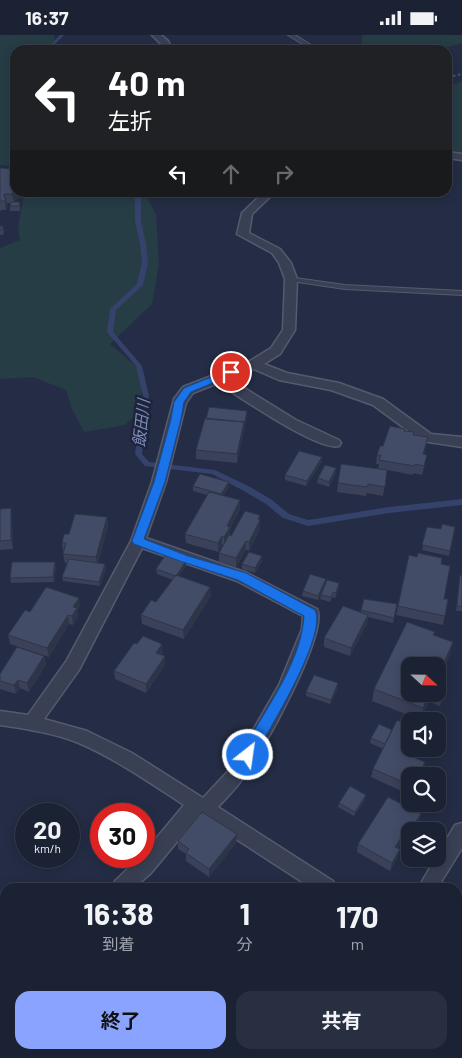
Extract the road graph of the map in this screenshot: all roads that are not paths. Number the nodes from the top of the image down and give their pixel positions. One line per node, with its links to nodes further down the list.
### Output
1 (156, 35): 3 (street)
2 (291, 35): 4 (lane)
3 (166, 45)
4 (308, 45)
5 (265, 197): 6 (street)
6 (291, 279): 7 (lane); 8 (street)
7 (462, 293)
8 (255, 364): 9 (street); 10 (street)
9 (218, 377): 11 (street); 12 (street)
10 (462, 442)
11 (334, 443)
12 (138, 541): 14 (street); 15 (street)
13 (0, 718): 14 (street)
14 (32, 723): 15 (street)
15 (200, 807): 17 (street); 18 (street)
16 (462, 831): 19 (street)
17 (126, 883)
18 (320, 883)
19 (430, 883)

